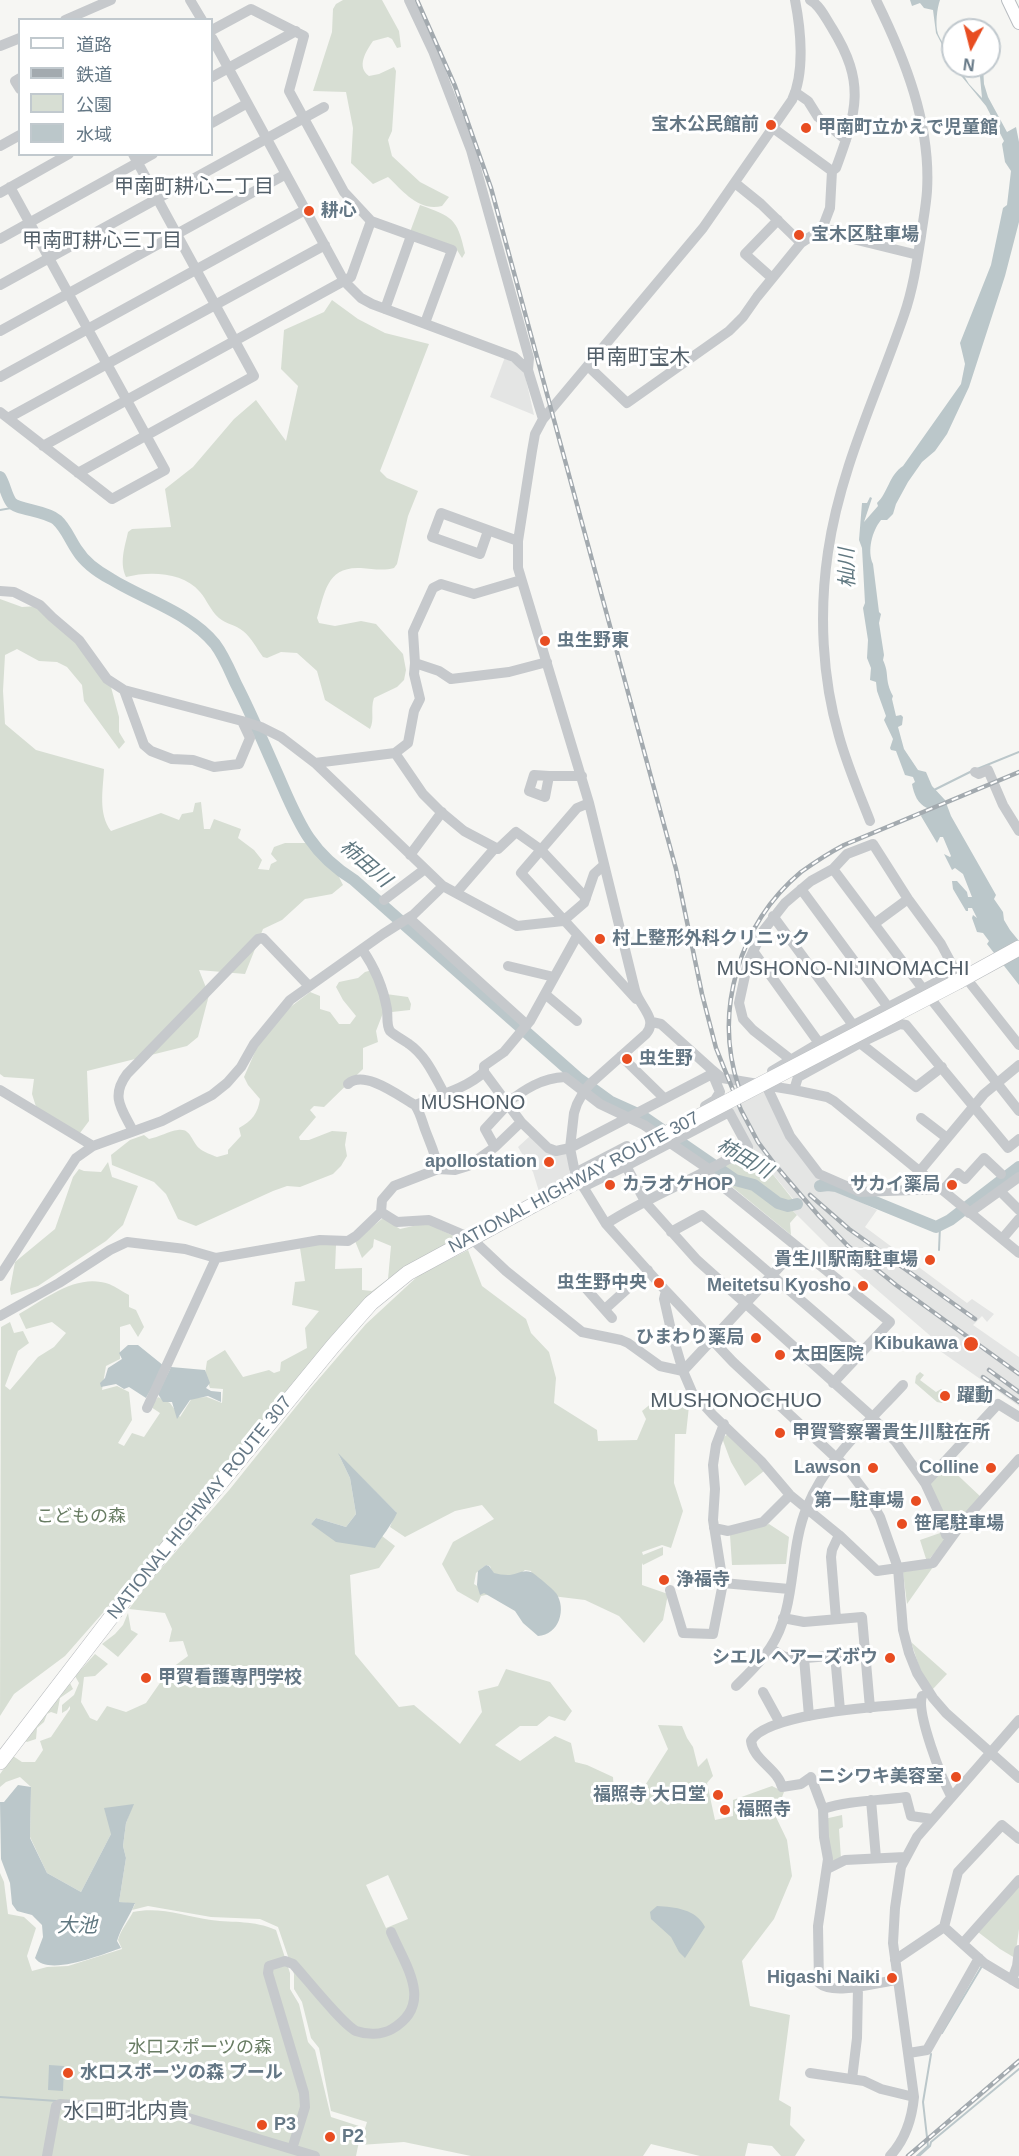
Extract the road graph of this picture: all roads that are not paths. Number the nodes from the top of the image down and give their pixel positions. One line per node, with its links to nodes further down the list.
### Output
1 (111, 0): 8 (street)
2 (190, 0): 9 (street)
3 (409, 0): 60 (street)
4 (809, 0): 6 (street); 26 (street)
5 (876, 0): 45 (street)
6 (795, 1): 18 (street)
7 (1011, 3): 10 (main road)
8 (69, 18)
9 (201, 18)
10 (1019, 23)
11 (213, 29): 12 (street)
12 (296, 31): 16 (street); 21 (street)
13 (18, 39): 15 (street)
14 (213, 40): 16 (street)
15 (0, 46)
16 (228, 68): 17 (street); 19 (street)
17 (213, 76)
18 (795, 93): 23 (street); 26 (street)
19 (246, 104): 22 (street); 25 (street)
20 (324, 107): 21 (street)
21 (304, 118): 25 (street); 37 (street)
22 (213, 122)
23 (773, 128): 30 (street); 32 (street)
24 (18, 136): 27 (street)
25 (266, 138): 31 (street); 34 (street)
26 (846, 140): 30 (street)
27 (0, 146)
28 (57, 157): 33 (street)
29 (135, 159): 34 (street); 38 (street)
30 (832, 171): 39 (street)
31 (286, 174): 35 (street); 40 (street)
32 (735, 183): 36 (street); 59 (street)
33 (5, 190): 38 (street)
34 (157, 198): 40 (street); 46 (street)
35 (305, 210): 44 (street); 47 (street)
36 (778, 220): 43 (street); 48 (street)
37 (371, 221): 41 (street); 49 (street)
38 (29, 223): 42 (street); 46 (street)
39 (822, 229): 43 (street); 45 (street)
40 (177, 234): 47 (street); 51 (street)
41 (411, 236): 53 (street); 54 (street)
42 (0, 239)
43 (801, 243): 48 (street)
44 (325, 245): 49 (street); 52 (street)
45 (918, 255): 83 (street)
46 (49, 258): 50 (street); 51 (street)
47 (196, 271): 52 (street); 55 (street)
48 (772, 278): 59 (street)
49 (344, 281): 53 (street); 57 (street)
50 (0, 285)
51 (68, 294): 55 (street); 56 (street)
52 (215, 305): 57 (street); 58 (street)
53 (385, 309): 54 (street)
54 (425, 323): 60 (street)
55 (88, 330): 58 (street); 61 (street)
56 (0, 331)
57 (235, 340): 62 (street); 65 (street)
58 (107, 365): 62 (street); 63 (street)
59 (588, 366): 64 (street)
60 (528, 370): 64 (street)
61 (0, 377)
62 (126, 400): 65 (street); 66 (street)
63 (4, 415): 66 (street)
64 (543, 419): 69 (street)
65 (147, 436): 67 (street); 67 (street)
66 (44, 446): 67 (street)
67 (78, 473)
68 (488, 531): 68 (street); 69 (street)
69 (518, 541): 70 (street)
70 (521, 580): 72 (street); 73 (street)
71 (0, 591): 74 (street)
72 (547, 662): 73 (street); 80 (street)
73 (415, 663): 76 (street)
74 (124, 690): 75 (street); 75 (street)
75 (245, 722): 77 (street)
76 (395, 753): 77 (street); 82 (street)
77 (315, 762): 87 (street)
78 (975, 772): 84 (street)
79 (549, 776): 80 (street)
80 (582, 776): 81 (street)
81 (589, 803): 86 (street); 88 (street)
82 (442, 812): 85 (street); 87 (street)
83 (870, 821)
84 (1019, 831)
85 (495, 848): 86 (street); 93 (street)
86 (540, 849): 94 (street); 99 (street)
87 (410, 855): 89 (street)
88 (604, 865): 94 (street); 111 (street)
89 (425, 869): 91 (street); 96 (street)
90 (833, 869): 92 (street); 95 (street); 100 (street)
91 (443, 886): 93 (street); 98 (street)
92 (801, 889): 97 (street); 112 (street)
93 (456, 893): 99 (street)
94 (586, 898): 99 (street)
95 (908, 899): 100 (street); 109 (street)
96 (384, 900)
97 (774, 916): 104 (street); 116 (street)
98 (407, 918): 103 (street); 115 (street)
99 (563, 921): 101 (street)
100 (874, 924): 109 (street)
101 (577, 936): 106 (street); 111 (street)
102 (1019, 948): 107 (highway, NATIONAL HIGHWAY ROUTE 307)
103 (362, 949): 108 (street); 134 (street)
104 (753, 951): 117 (street); 121 (street)
105 (508, 966): 106 (street)
106 (554, 977): 110 (street)
107 (967, 977): 119 (street); 151 (highway, NATIONAL HIGHWAY ROUTE 307, bridge)
108 (309, 986): 144 (street); 144 (street)
109 (923, 989): 112 (street); 127 (street)
110 (545, 994): 113 (street); 115 (street)
111 (638, 1001): 114 (street)
112 (888, 1007): 116 (street)
113 (576, 1021)
114 (652, 1022): 120 (street); 124 (street)
115 (527, 1025): 125 (street)
116 (853, 1025): 117 (street)
117 (819, 1043): 121 (street)
118 (860, 1043): 123 (street); 123 (street); 126 (street)
119 (1019, 1045)
120 (621, 1056): 131 (street); 135 (street)
121 (790, 1059): 126 (street); 128 (street)
122 (1019, 1065): 127 (street)
123 (942, 1067): 138 (street)
124 (711, 1071): 128 (street); 135 (street); 143 (street)
125 (484, 1072): 134 (street); 136 (street)
126 (798, 1077): 133 (street)
127 (996, 1082): 138 (street); 139 (street)
128 (749, 1083): 130 (street)
129 (348, 1084): 137 (street)
130 (766, 1085): 133 (street); 158 (street)
131 (587, 1088): 136 (street); 140 (street); 150 (street)
132 (0, 1090): 148 (street)
133 (794, 1090): 154 (street)
134 (444, 1093): 137 (street)
135 (664, 1098): 140 (street)
136 (508, 1103): 142 (street); 149 (street)
137 (415, 1105): 152 (street)
138 (973, 1106): 145 (street); 146 (street)
139 (1019, 1111)
140 (634, 1115): 143 (street); 150 (street)
141 (921, 1118): 145 (street)
142 (521, 1122): 149 (street); 150 (street)
143 (659, 1129): 147 (street); 157 (street)
144 (133, 1131): 148 (street)
145 (947, 1138): 154 (street)
146 (1019, 1139)
147 (676, 1140): 151 (street); 153 (street); 153 (street)
148 (93, 1146): 174 (street)
149 (495, 1147): 152 (street)
150 (570, 1148): 157 (street)
151 (629, 1159): 157 (highway, NATIONAL HIGHWAY ROUTE 307); 160 (street)
152 (438, 1169): 163 (street)
153 (711, 1169): 160 (street); 169 (street)
154 (919, 1172): 158 (street)
155 (1001, 1174): 158 (street)
156 (1019, 1177): 159 (street)
157 (579, 1180): 165 (street); 167 (highway, NATIONAL HIGHWAY ROUTE 307)
158 (942, 1190): 161 (street)
159 (1000, 1191): 161 (street); 162 (street)
160 (646, 1203): 165 (street); 166 (street)
161 (965, 1210): 168 (street)
162 (1019, 1210)
163 (381, 1212): 167 (street); 171 (street)
164 (1019, 1220): 168 (street)
165 (606, 1224): 172 (street)
166 (671, 1232): 173 (street); 177 (street)
167 (471, 1238): 181 (street); 216 (highway, NATIONAL HIGHWAY ROUTE 307)
168 (1002, 1239): 170 (street)
169 (797, 1248): 173 (street); 180 (street)
170 (1019, 1253)
171 (216, 1257): 178 (street); 184 (street)
172 (648, 1270): 175 (street); 176 (street)
173 (771, 1275): 177 (street); 180 (street)
174 (0, 1276)
175 (596, 1276)
176 (666, 1291): 179 (street); 181 (street)
177 (745, 1304): 179 (street); 182 (street)
178 (0, 1316)
179 (712, 1340): 181 (street); 188 (street)
180 (862, 1353): 182 (street)
181 (683, 1371): 187 (street)
182 (833, 1383): 186 (street)
183 (903, 1385): 186 (street)
184 (147, 1408)
185 (1019, 1417): 190 (street)
186 (873, 1418): 188 (street); 190 (street)
187 (724, 1424): 191 (street); 193 (street)
188 (836, 1458): 192 (street); 196 (street)
189 (1019, 1459): 195 (street)
190 (925, 1483): 195 (street)
191 (790, 1495): 192 (street); 193 (street)
192 (806, 1509): 194 (street); 198 (street)
193 (714, 1528): 197 (street)
194 (839, 1535): 196 (street); 201 (street)
195 (950, 1538): 196 (street)
196 (898, 1568): 207 (street)
197 (723, 1583): 198 (street); 199 (street)
198 (789, 1589): 200 (street)
199 (670, 1590)
200 (783, 1618): 201 (street); 202 (street)
201 (836, 1619): 203 (street)
202 (770, 1648): 205 (street); 206 (street)
203 (865, 1653): 204 (street); 210 (street)
204 (835, 1655): 205 (street); 211 (street)
205 (804, 1658): 212 (street)
206 (736, 1686)
207 (925, 1687): 209 (street); 215 (street)
208 (763, 1692): 214 (street)
209 (920, 1703): 210 (street); 218 (street)
210 (870, 1708): 211 (street)
211 (840, 1710): 212 (street)
212 (809, 1716): 214 (street)
213 (1019, 1720): 215 (street)
214 (780, 1723): 220 (street)
215 (990, 1753): 217 (street); 218 (street)
216 (0, 1762)
217 (1019, 1778)
218 (951, 1796): 221 (street)
219 (871, 1800): 220 (street); 221 (street); 224 (street)
220 (823, 1809): 225 (street)
221 (932, 1819): 223 (street)
222 (1019, 1839): 227 (street)
223 (905, 1857): 224 (street); 232 (street)
224 (876, 1858): 225 (street)
225 (827, 1869): 235 (street)
226 (1019, 1880): 229 (street)
227 (944, 1927): 229 (street); 232 (street)
228 (391, 1932): 240 (street)
229 (963, 1943): 231 (street)
230 (1019, 1950): 234 (street)
231 (979, 1958): 234 (street); 236 (street)
232 (895, 1960): 233 (street)
233 (897, 1980): 235 (street); 236 (street)
234 (1015, 1982)
235 (858, 1987): 238 (street)
236 (909, 2053): 239 (street)
237 (810, 2073): 238 (street)
238 (852, 2079): 239 (street)
239 (914, 2097): 243 (street)
240 (292, 2149): 241 (street); 242 (street)
241 (47, 2156)
242 (315, 2156)
243 (890, 2156)

